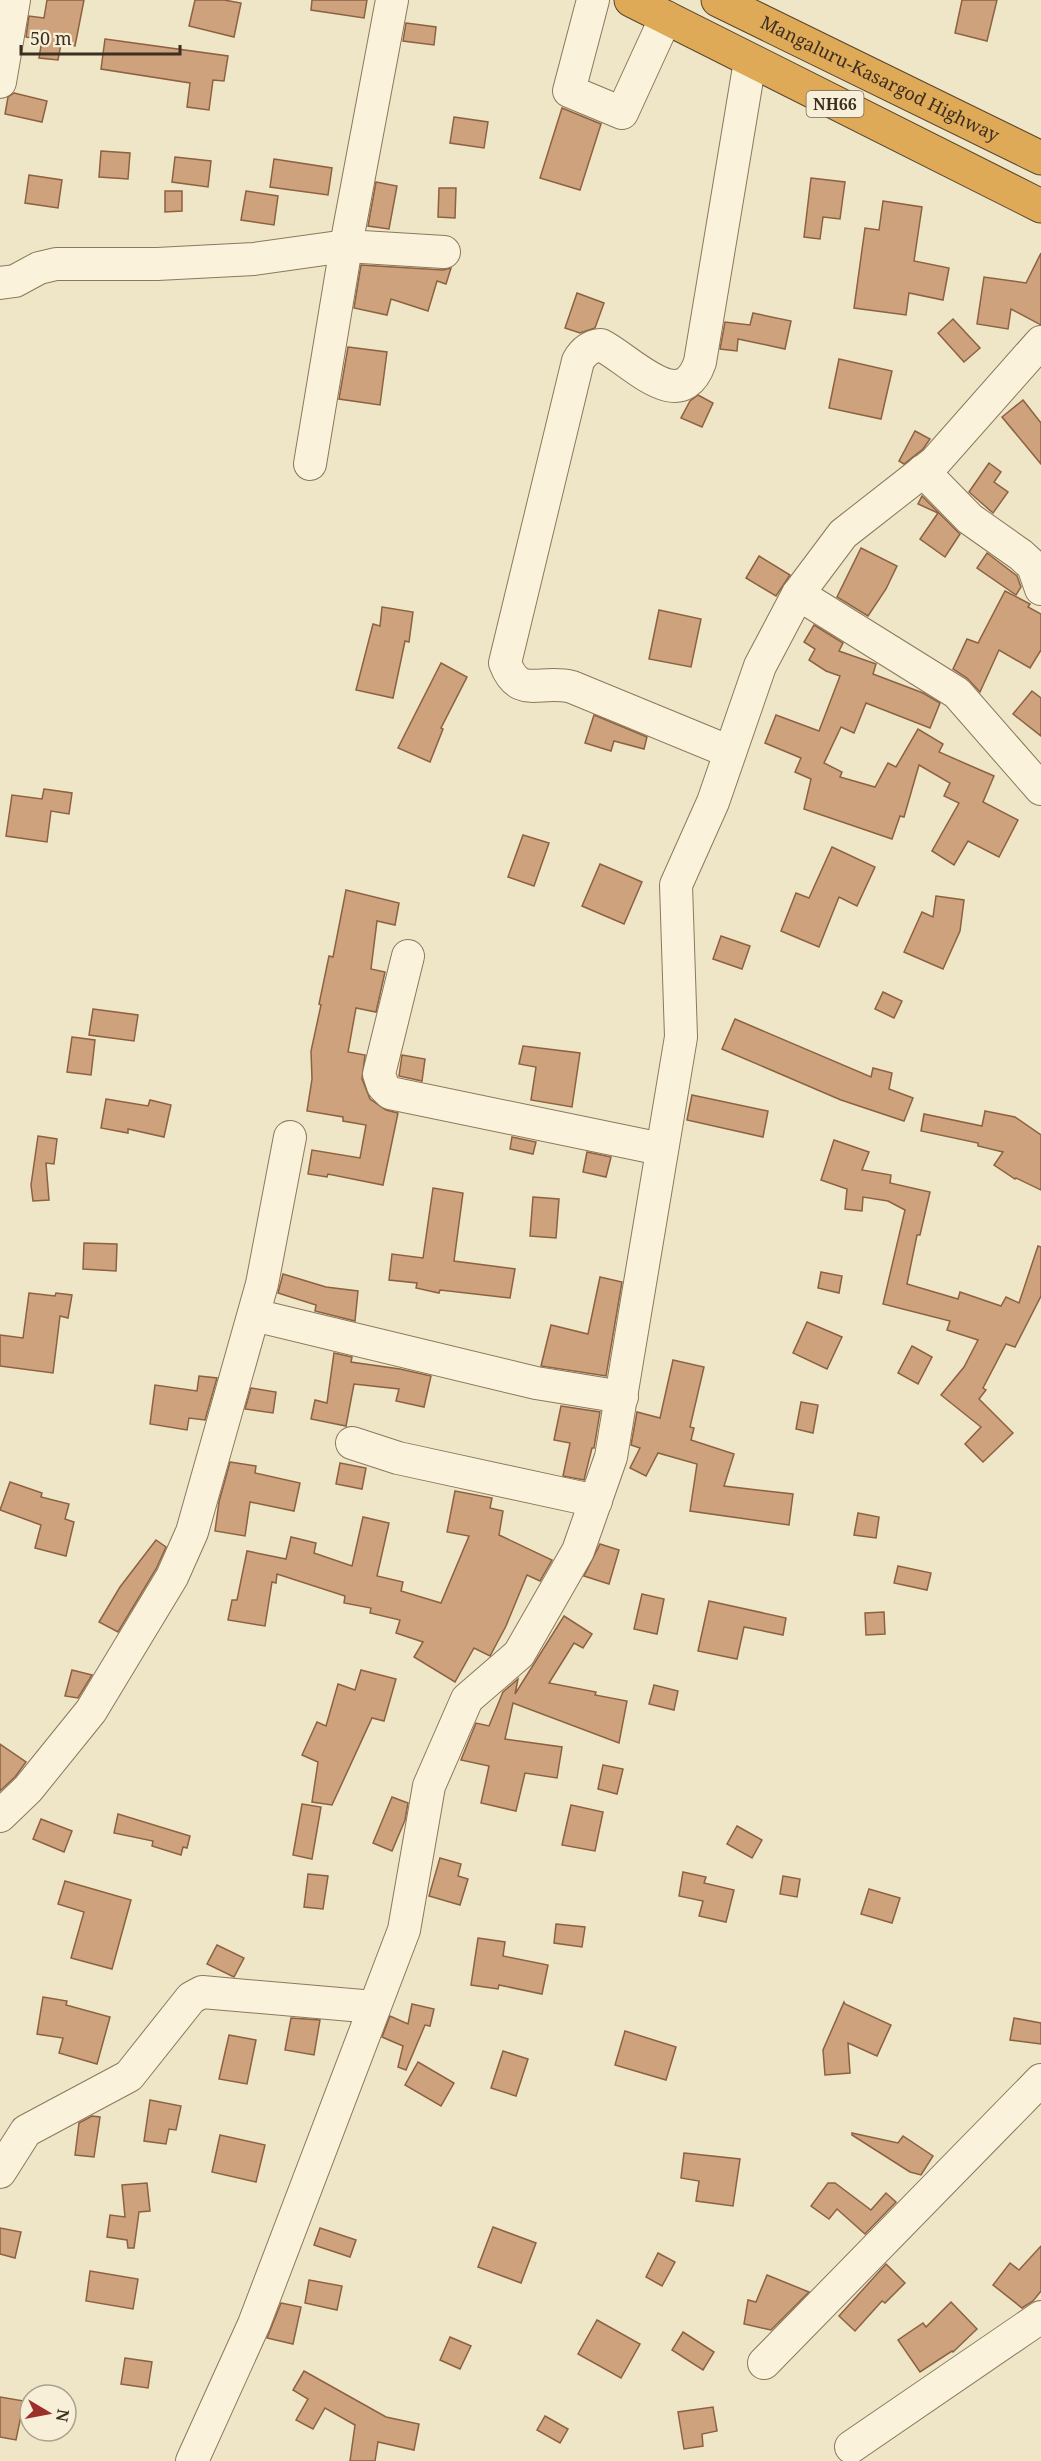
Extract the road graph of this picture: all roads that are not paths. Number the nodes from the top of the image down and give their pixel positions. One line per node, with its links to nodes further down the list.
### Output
1 (14, 0): 8 (street)
2 (392, 0): 11 (street)
3 (593, 0): 6 (street)
4 (631, 0): 6 (highway, NH66)
5 (718, 0): 9 (highway, Mangaluru-Kasargod Highway / NH66)
6 (666, 17): 7 (highway, NH66)
7 (750, 61): 10 (highway, NH66); 19 (street)
8 (0, 82)
9 (1041, 158)
10 (1041, 206)
11 (346, 246): 12 (street); 13 (street); 15 (street)
12 (444, 252)
13 (0, 283)
14 (1041, 342): 16 (street)
15 (310, 464)
16 (922, 471): 17 (street); 18 (street)
17 (1041, 589)
18 (798, 594): 19 (street); 20 (street)
19 (730, 752): 23 (street)
20 (1041, 789)
21 (408, 956): 23 (street)
22 (290, 1137): 24 (street)
23 (661, 1149): 25 (street)
24 (254, 1316): 25 (street); 28 (street)
25 (622, 1398): 27 (street)
26 (352, 1443): 27 (street)
27 (596, 1501): 29 (street)
28 (0, 1816)
29 (374, 2007): 31 (street); 35 (street)
30 (1041, 2080): 33 (street)
31 (0, 2172)
32 (1041, 2317): 34 (street)
33 (764, 2363)
34 (851, 2447)
35 (192, 2461)

